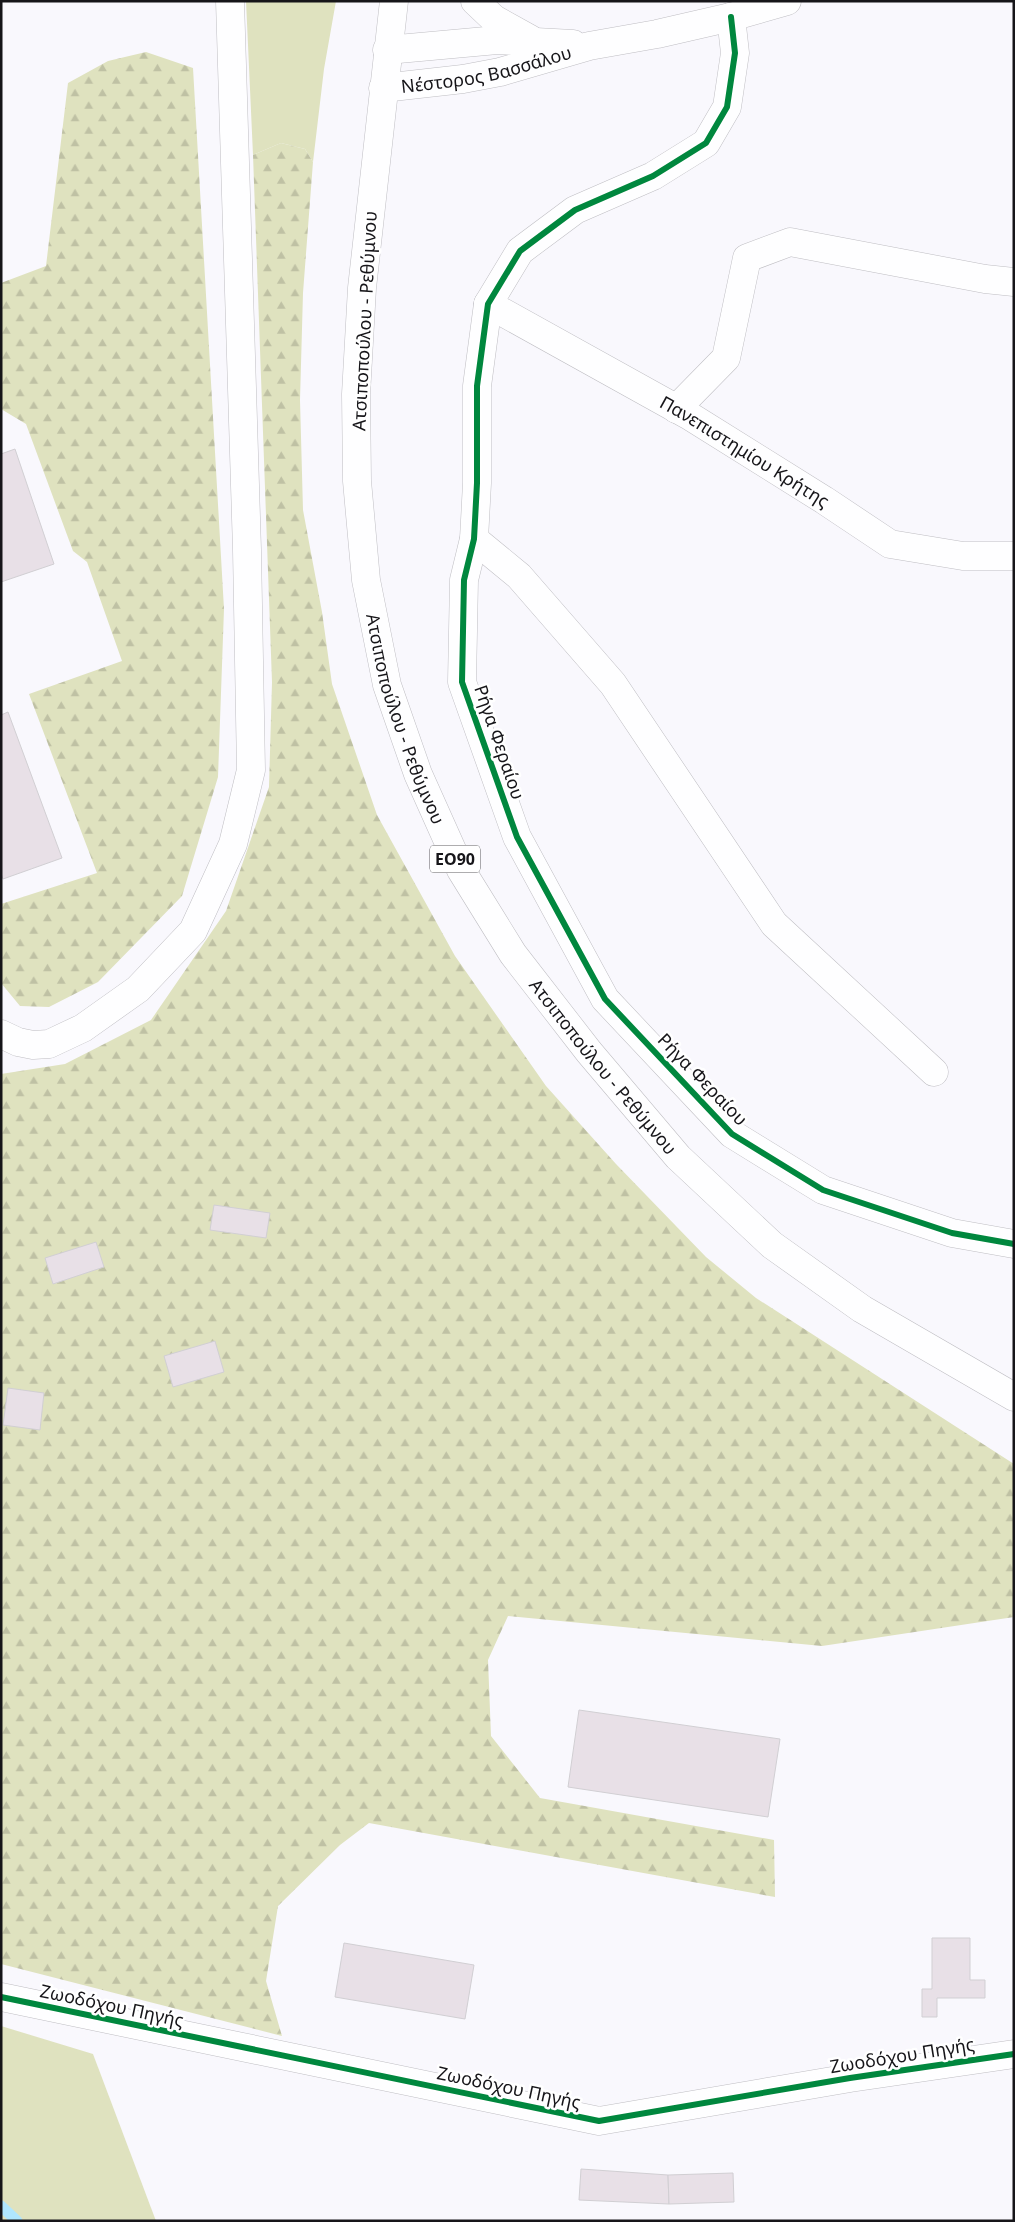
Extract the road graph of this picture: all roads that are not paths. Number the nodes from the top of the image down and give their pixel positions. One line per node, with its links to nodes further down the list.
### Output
1 (230, 1): 15 (street)
2 (394, 1): 8 (street, Ατσιποπούλου - Ρεθύμνου / ΕΟ90)
3 (475, 1): 6 (street)
4 (787, 1): 5 (street, Νέστορος Βασσάλου)
5 (731, 17): 7 (street, Νέστορος Βασσάλου); 11 (street, Ρήγα Φεραίου)
6 (536, 42): 7 (street, Νέστορος Βασσάλου); 8 (street, Νέστορος Βασσάλου)
7 (590, 46): 9 (street, Νέστορος Βασσάλου)
8 (387, 50): 9 (street, Ατσιποπούλου - Ρεθύμνου / ΕΟ90)
9 (382, 88): 18 (street, Ατσιποπούλου - Ρεθύμνου / ΕΟ90)
10 (1014, 282): 12 (street)
11 (488, 304): 12 (street, Πανεπιστημίου Κρήτης); 13 (street, Ρήγα Φεραίου)
12 (676, 409): 14 (street, Πανεπιστημίου Κρήτης)
13 (474, 539): 16 (street); 17 (street, Ρήγα Φεραίου)
14 (1014, 556)
15 (2, 1036)
16 (934, 1072)
17 (1014, 1244)
18 (1014, 1397)
19 (1, 1997): 20 (street, Ζωοδόχου Πηγής)
20 (1014, 2054)

